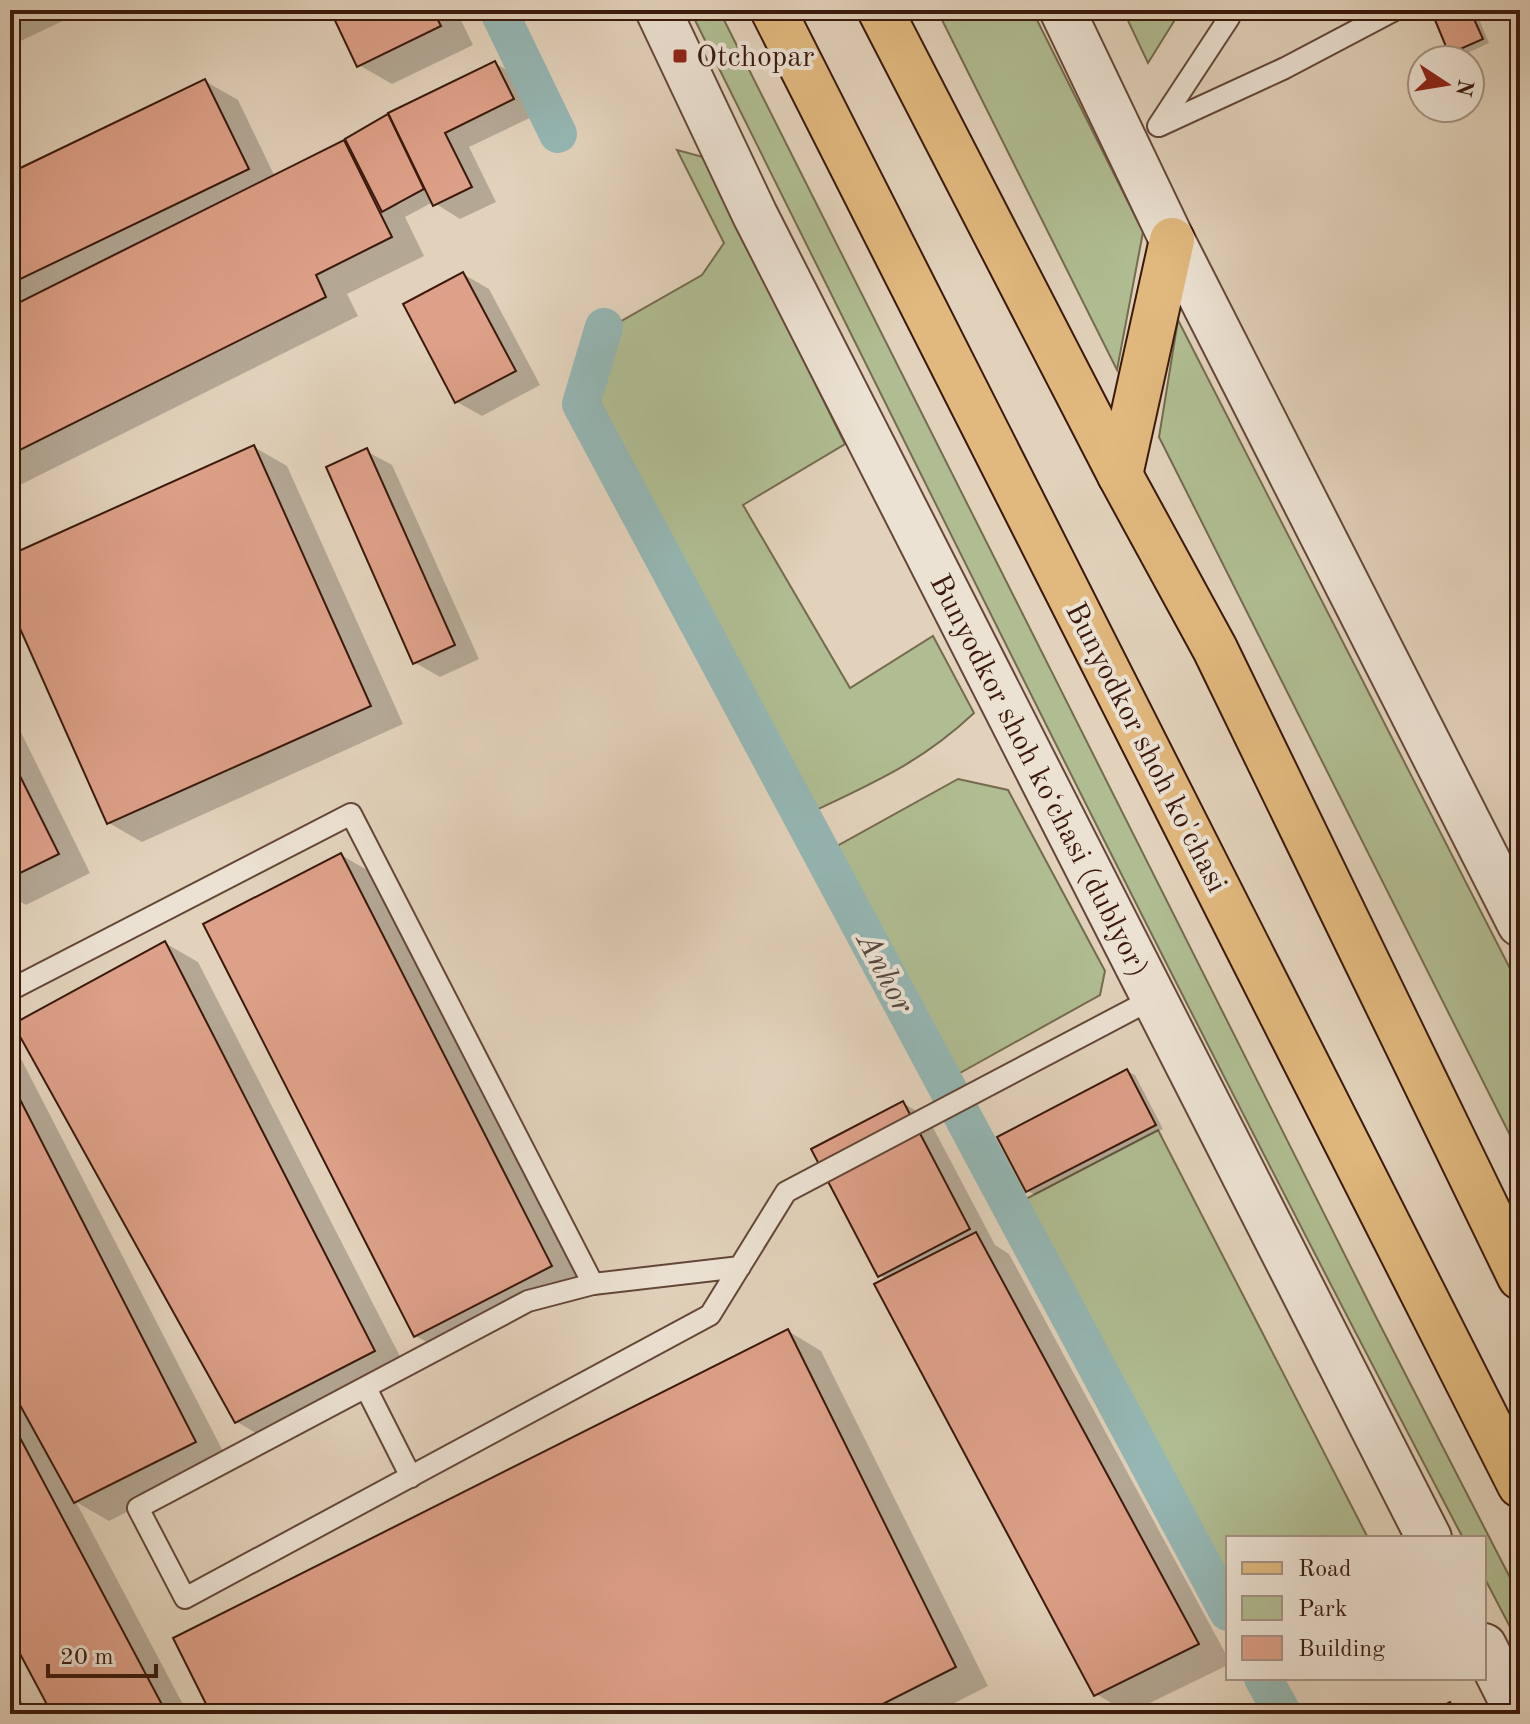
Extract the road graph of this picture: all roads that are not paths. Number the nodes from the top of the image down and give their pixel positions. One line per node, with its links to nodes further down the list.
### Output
1 (658, 10): 12 (street, Bunyodkor shoh koʻchasi (dublyor))
2 (773, 10): 18 (main road, Bunyodkor shoh ko'chasi)
3 (880, 10): 9 (main road)
4 (1062, 10): 7 (street)
5 (1224, 10): 7 (lane)
6 (1395, 10): 7 (lane)
7 (1142, 133): 8 (street)
8 (1172, 240): 9 (main road); 10 (street)
9 (1120, 475): 14 (main road)
10 (1520, 924)
11 (10, 990): 15 (lane)
12 (1154, 998): 13 (lane); 19 (street, Bunyodkor shoh koʻchasi (dublyor))
13 (740, 1267): 15 (lane); 17 (lane)
14 (1520, 1277)
15 (593, 1284): 16 (lane)
16 (366, 1388): 17 (lane); 17 (lane)
17 (411, 1477)
18 (1520, 1485)
19 (1428, 1536)
20 (1486, 1650): 23 (street)
21 (10, 1706): 22 (lane)
22 (14, 1714)
23 (1518, 1714)

